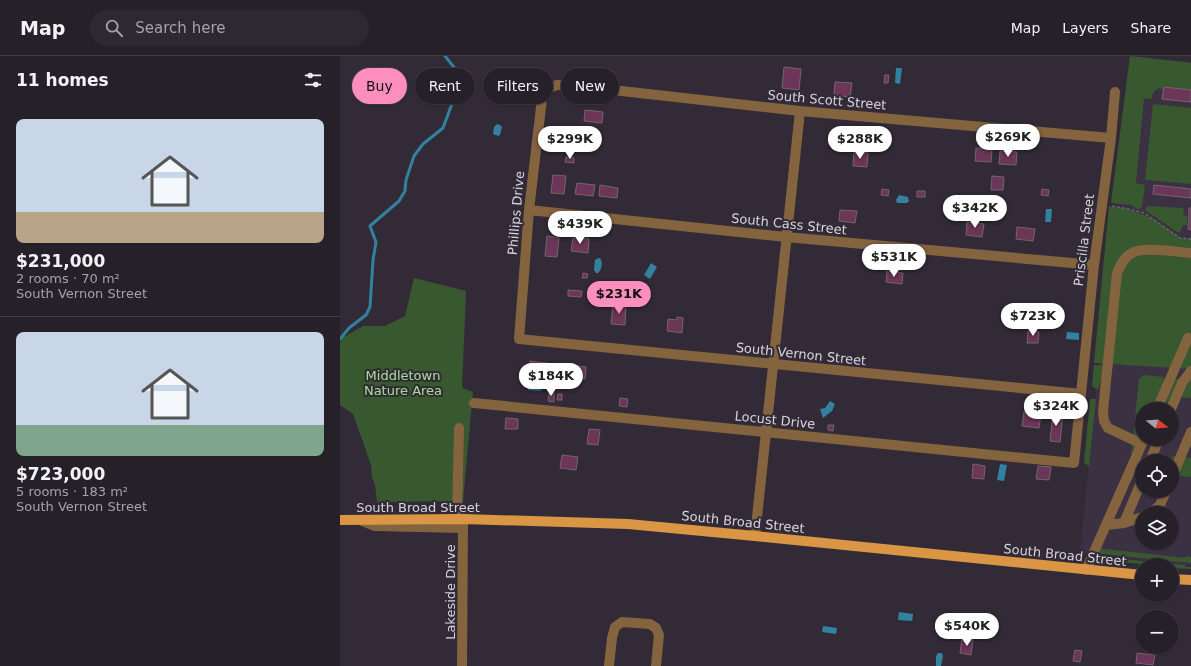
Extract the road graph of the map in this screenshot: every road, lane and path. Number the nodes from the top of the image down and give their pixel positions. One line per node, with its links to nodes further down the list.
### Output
1 (553, 86): 4 (street, South Scott Street)
2 (1115, 92): 5 (street, Priscilla Street)
3 (541, 104): 7 (street, Phillips Drive)
4 (800, 111): 5 (street, South Scott Street); 8 (street)
5 (1110, 138): 6 (street, Priscilla Street)
6 (1102, 205): 9 (path); 11 (street, Priscilla Street)
7 (529, 210): 8 (street, South Cass Street); 13 (street, Phillips Drive)
8 (786, 237): 11 (street, South Cass Street); 14 (street)
9 (1191, 239)
10 (1191, 253): 23 (street)
11 (1094, 266): 16 (street, Priscilla Street)
12 (1190, 336): 17 (street)
13 (519, 338): 14 (street, South Vernon Street)
14 (774, 364): 16 (street, South Vernon Street); 21 (street)
15 (1191, 370): 18 (street)
16 (1080, 394): 26 (street, Priscilla Street)
17 (1160, 402)
18 (1174, 402)
19 (474, 403): 21 (street, Locust Drive)
20 (459, 428): 30 (street, Lakeside Drive)
21 (766, 432): 26 (street, Locust Drive); 33 (street)
22 (1191, 432): 25 (street)
23 (1135, 438)
24 (1141, 446): 32 (street)
25 (1179, 460)
26 (1074, 463)
27 (1135, 497): 31 (street)
28 (1135, 519): 31 (street)
29 (340, 520): 30 (main road, South Broad Street)
30 (461, 522): 33 (main road, South Broad Street); 38 (street, Lakeside Drive)
31 (1124, 523): 32 (street)
32 (1107, 525): 34 (street)
33 (755, 536): 34 (main road, South Broad Street)
34 (1086, 570): 35 (main road, South Broad Street)
35 (1135, 575)
36 (1179, 579): 37 (main road)
37 (1191, 580)
38 (462, 666)
39 (609, 666): 40 (street)
40 (656, 666)

